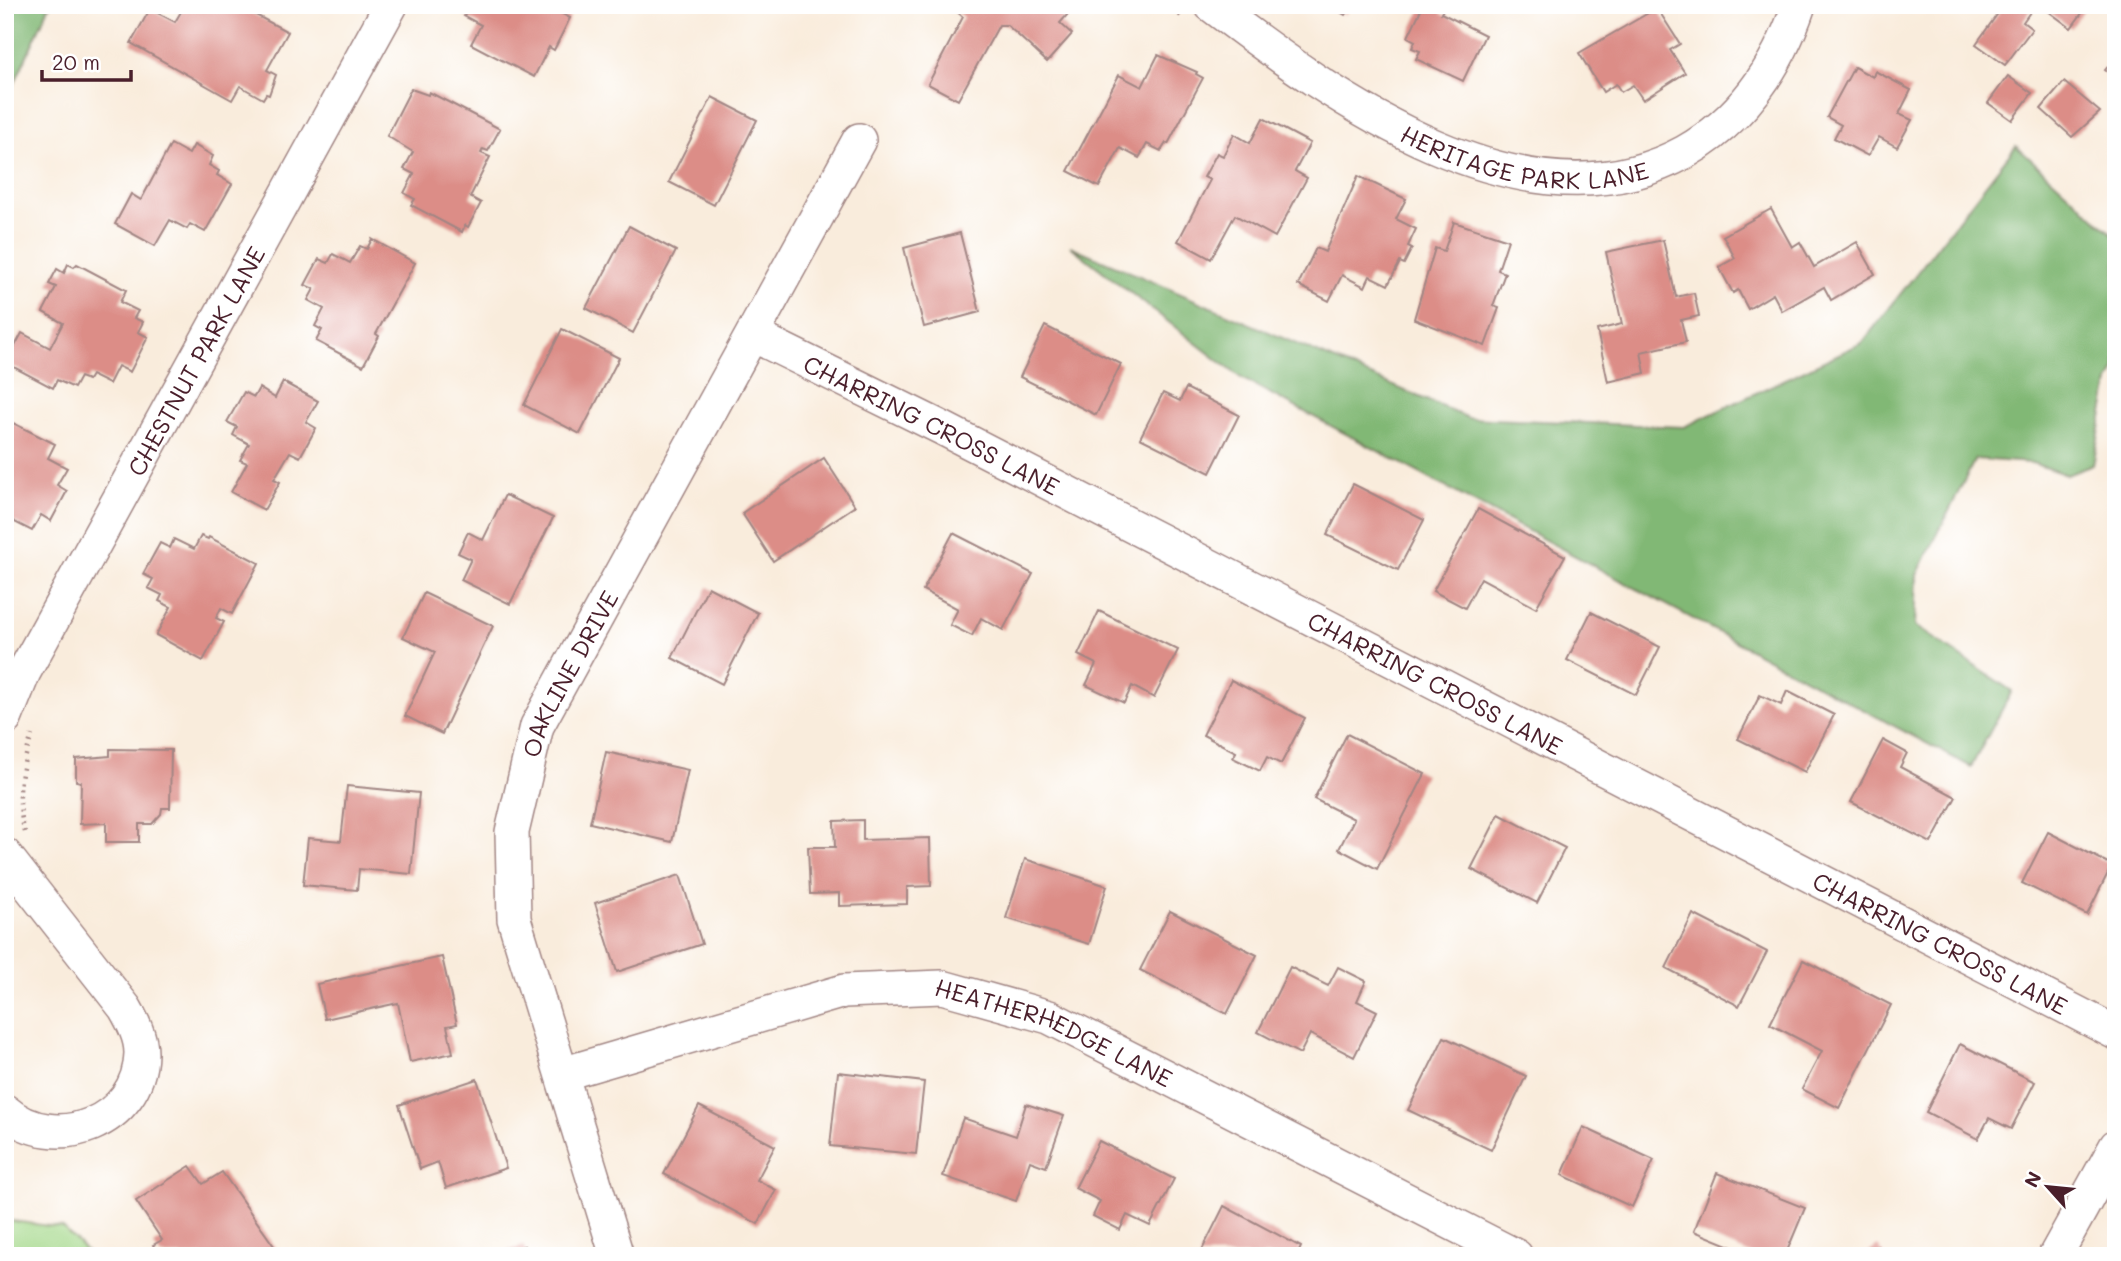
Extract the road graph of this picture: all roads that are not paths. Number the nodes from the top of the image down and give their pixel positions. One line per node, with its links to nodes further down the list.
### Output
1 (391, 5): 6 (street, CHESTNUT PARK LANE)
2 (1799, 5): 3 (street, HERITAGE PARK LANE)
3 (1199, 13)
4 (859, 139): 5 (street, OAKLINE DRIVE)
5 (753, 335): 8 (street, CHARRING CROSS LANE); 9 (street, OAKLINE DRIVE)
6 (19, 726)
7 (16, 847): 10 (street)
8 (2116, 1033)
9 (562, 1074): 12 (street, OAKLINE DRIVE); 13 (street, HEATHERHEDGE LANE)
10 (5, 1111)
11 (2116, 1146): 14 (street)
12 (617, 1256)
13 (1516, 1256)
14 (2056, 1256)

